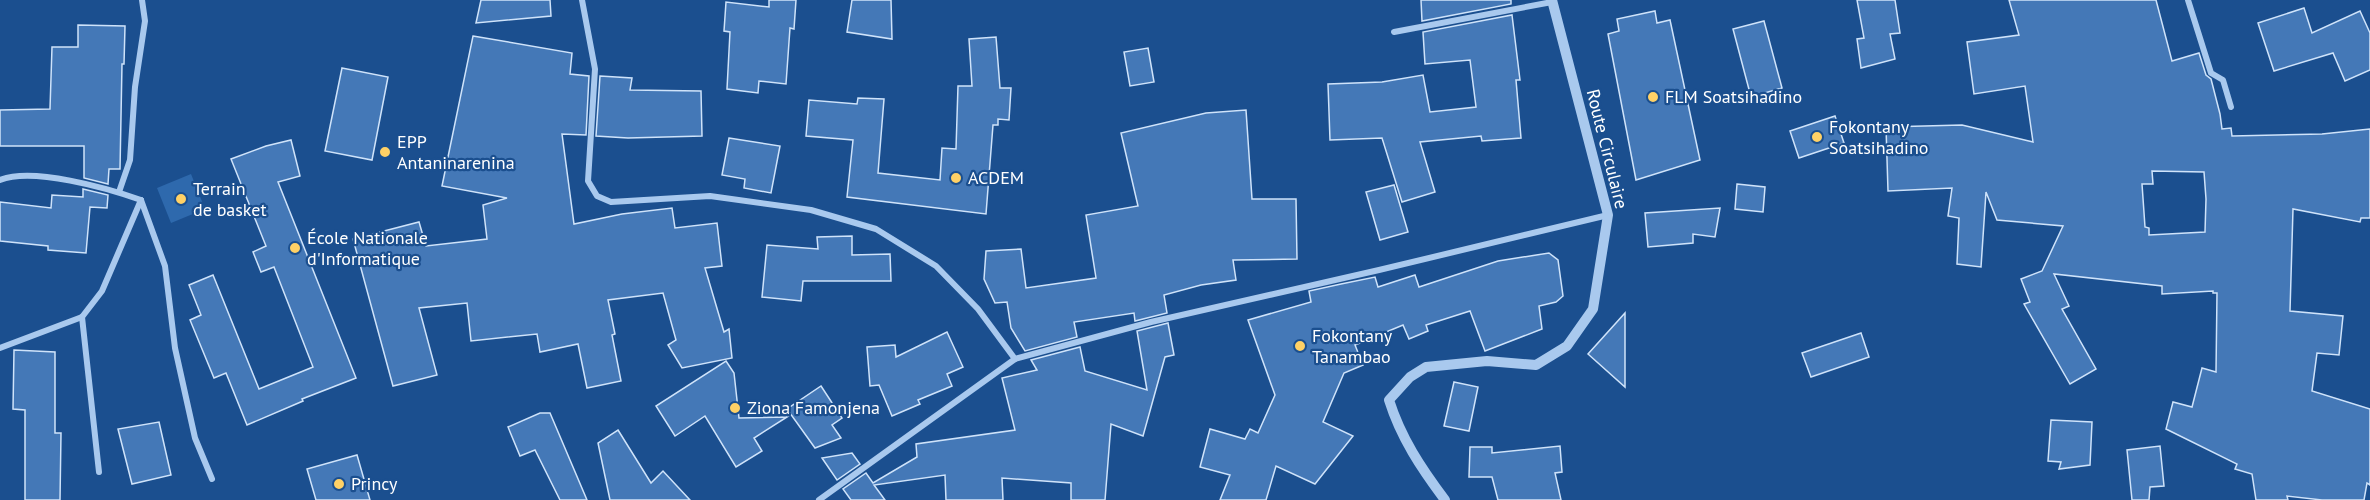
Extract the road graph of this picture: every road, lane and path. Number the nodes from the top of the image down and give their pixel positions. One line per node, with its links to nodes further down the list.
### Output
1 (142, 0): 8 (street)
2 (582, 0): 13 (street)
3 (2188, 0): 6 (street)
4 (1552, 1): 5 (street); 10 (street, Route Circulaire)
5 (1394, 32)
6 (2231, 106)
7 (0, 180): 8 (street)
8 (119, 192): 9 (street)
9 (141, 200): 11 (street); 15 (street)
10 (1608, 215): 13 (street); 17 (street, Route Circulaire)
11 (82, 317): 12 (street); 14 (street)
12 (0, 348)
13 (1015, 359): 16 (street)
14 (99, 472)
15 (212, 479)
16 (819, 500)
17 (1445, 500)

